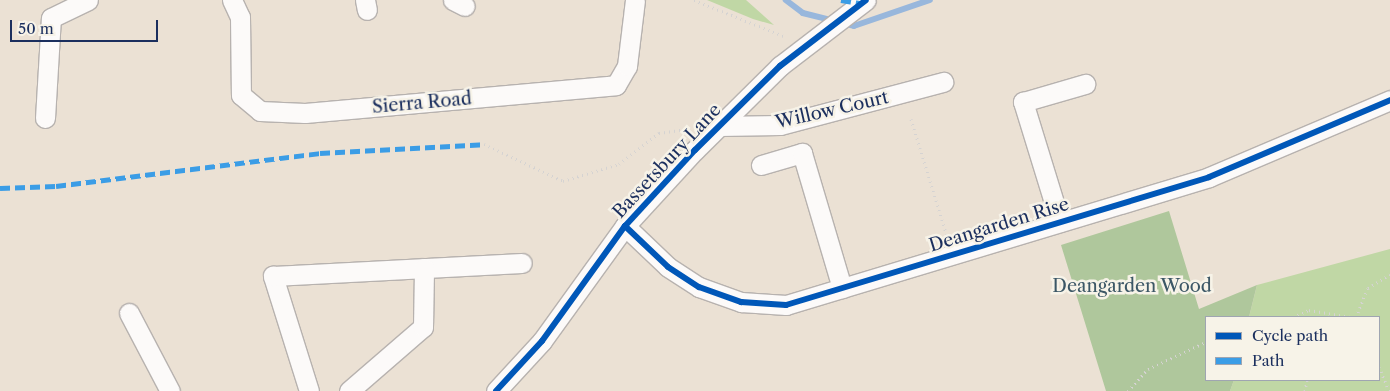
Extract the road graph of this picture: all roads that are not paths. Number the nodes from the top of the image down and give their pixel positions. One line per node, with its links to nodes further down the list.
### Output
1 (88, 0): 8 (street)
2 (232, 0): 3 (street, Sierra Road)
3 (635, 0)
4 (861, 4): 9 (street, Bassetsbury Lane)
5 (943, 82): 9 (street, Willow Court)
6 (1085, 84): 11 (street)
7 (1390, 100): 11 (street, Deangarden Rise)
8 (45, 118)
9 (719, 126): 12 (street, Bassetsbury Lane)
10 (761, 165): 15 (street)
11 (1060, 222): 15 (street, Deangarden Rise)
12 (625, 226): 15 (street, Deangarden Rise); 20 (street, Bassetsbury Lane)
13 (522, 263): 14 (street)
14 (424, 268): 18 (street); 19 (street)
15 (842, 288)
16 (129, 313): 17 (street)
17 (170, 391)
18 (309, 391)
19 (349, 391)
20 (496, 391)

